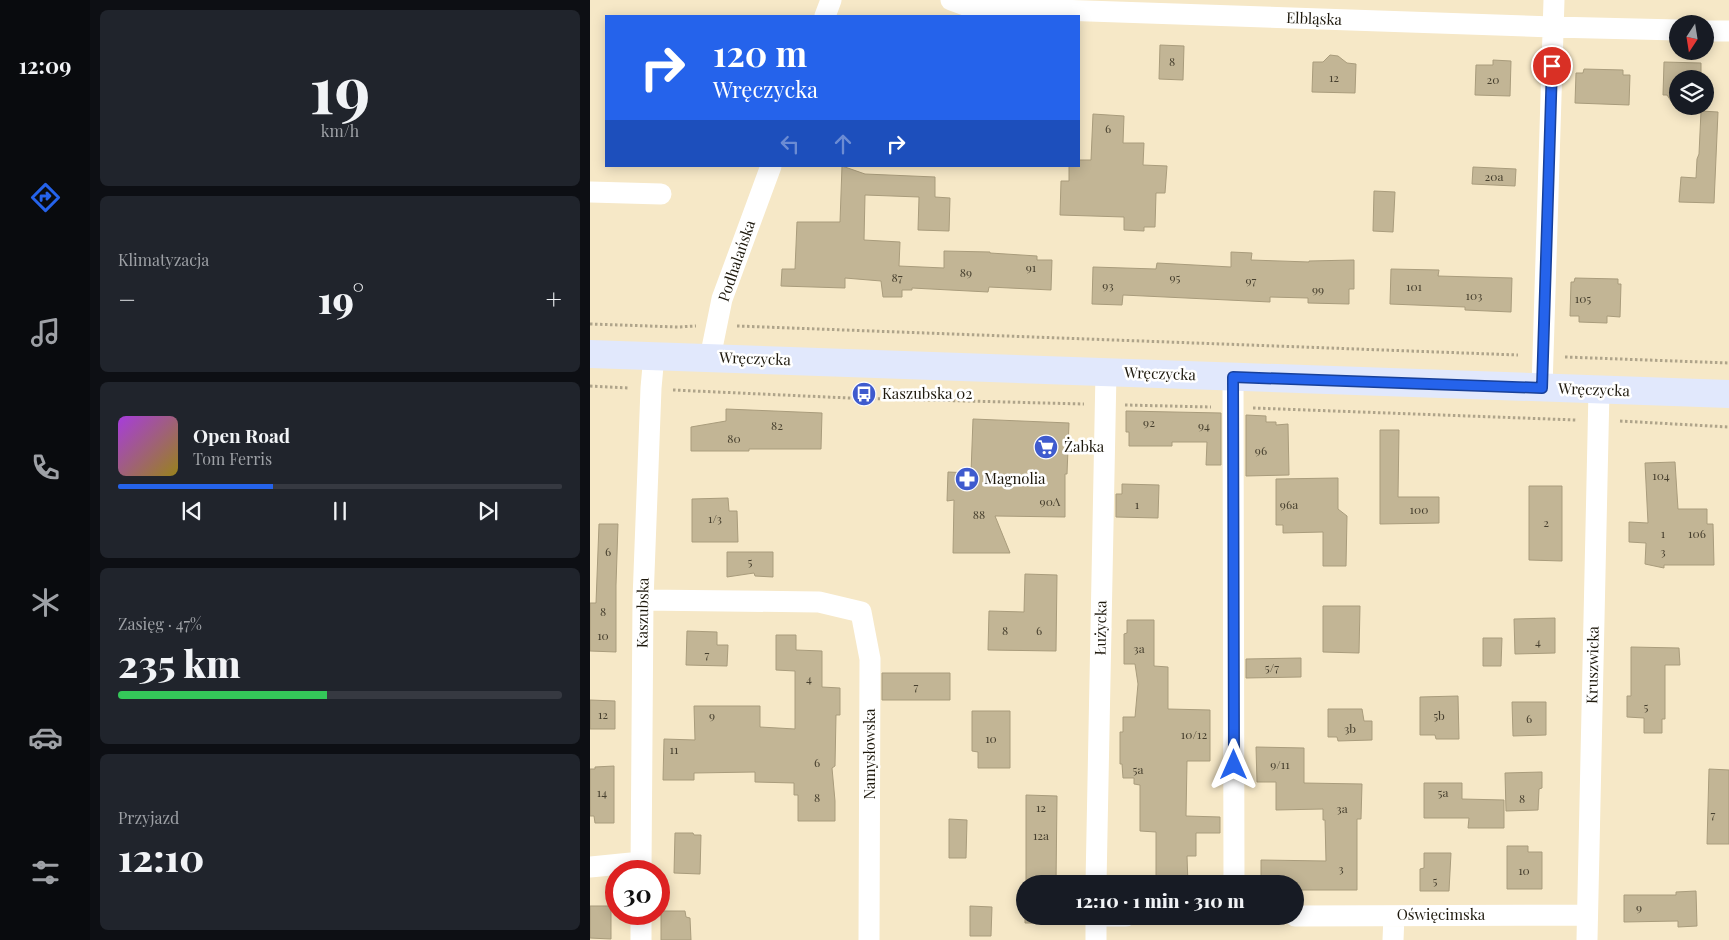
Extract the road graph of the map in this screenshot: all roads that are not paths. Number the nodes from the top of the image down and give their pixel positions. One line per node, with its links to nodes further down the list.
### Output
1 (831, 0): 4 (street)
2 (951, 0): 5 (street, Elbląska)
3 (1554, 0): 5 (street)
4 (825, 15)
5 (1553, 27): 6 (street, Elbląska); 17 (street)
6 (1669, 30)
7 (1714, 31): 8 (street)
8 (1729, 31)
9 (770, 167): 14 (street, Podhalańska)
10 (590, 192): 11 (street)
11 (661, 194)
12 (590, 354): 13 (main road, Wręczycka)
13 (654, 355): 14 (main road, Wręczycka); 20 (street, Kaszubska)
14 (710, 358): 15 (main road, Wręczycka)
15 (1106, 372): 16 (main road, Wręczycka); 24 (street, Łużycka)
16 (1233, 377): 17 (main road, Wręczycka); 25 (street)
17 (1542, 388): 18 (main road, Wręczycka)
18 (1599, 390): 19 (main road, Wręczycka); 26 (street, Kruszwicka)
19 (1729, 394)
20 (643, 600): 21 (street, Kaszubska); 32 (street, Namysłowska)
21 (641, 860)
22 (590, 866): 23 (street)
23 (605, 866)
24 (1096, 875)
25 (1234, 875)
26 (1587, 915): 28 (street, Oświęcimska); 35 (street, Kruszwicka)
27 (1304, 916): 28 (street, Oświęcimska)
28 (1394, 916): 34 (street)
29 (641, 925): 31 (street)
30 (1096, 925): 33 (street)
31 (641, 940)
32 (869, 940)
33 (1096, 940)
34 (1394, 940)
35 (1587, 940)

